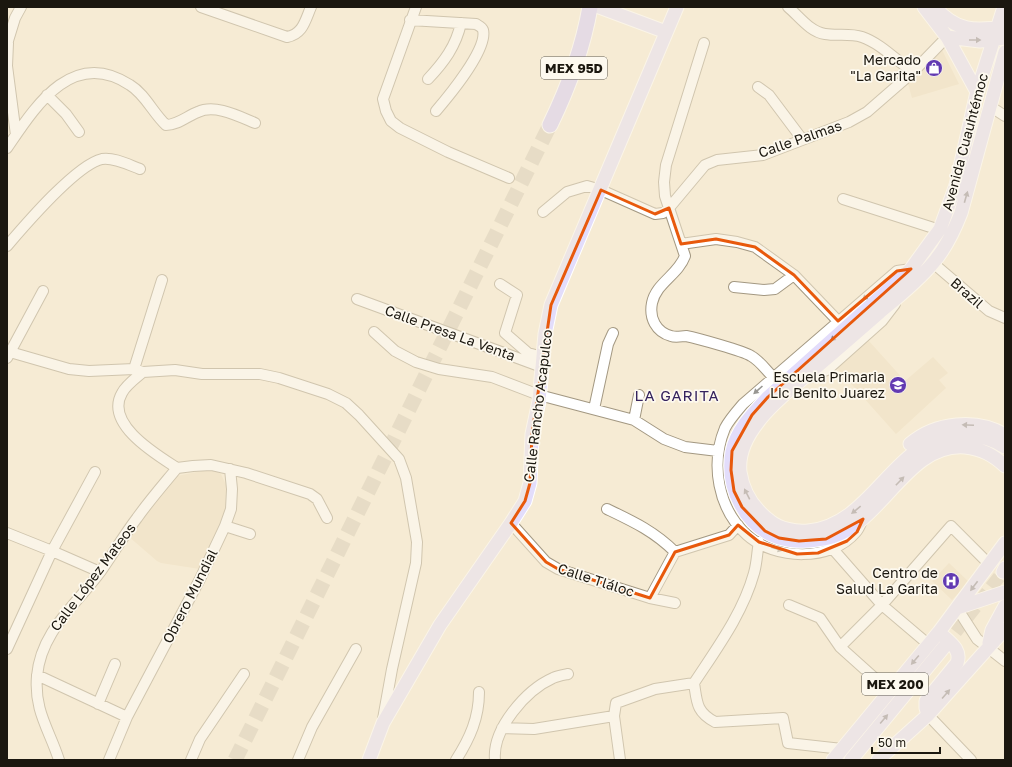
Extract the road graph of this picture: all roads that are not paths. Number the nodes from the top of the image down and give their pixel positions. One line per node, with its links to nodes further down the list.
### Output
1 (21, 7): 19 (street)
2 (201, 7): 3 (street)
3 (311, 7)
4 (416, 7): 12 (street)
5 (590, 7): 31 (highway, MEX 95D)
6 (599, 7): 15 (main road)
7 (677, 7): 15 (main road, Calle Rancho Acapulco)
8 (924, 7): 13 (main road)
9 (935, 7): 13 (main road)
10 (792, 8): 21 (street)
11 (1004, 8): 16 (main road, Avenida Cuauhtémoc)
12 (410, 20): 14 (street); 37 (street)
13 (940, 22): 16 (main road); 17 (main road)
14 (461, 23): 23 (street); 28 (street)
15 (666, 32): 38 (main road, Calle Rancho Acapulco)
16 (1001, 33): 17 (main road, one-way to 16); 25 (main road, Avenida Cuauhtémoc)
17 (947, 38): 21 (street, Calle Palmas); 25 (main road)
18 (704, 43): 40 (street)
19 (7, 44): 33 (street)
20 (1005, 52): 22 (main road, Avenida Cuauhtémoc)
21 (913, 72): 34 (street, Calle Palmas)
22 (1002, 73): 27 (main road, Avenida Cuauhtémoc)
23 (428, 79)
24 (758, 87): 34 (street)
25 (977, 92): 42 (main road, Avenida Cuauhtémoc)
26 (47, 95): 30 (street); 32 (street); 33 (street)
27 (992, 107): 29 (street); 43 (main road, Avenida Cuauhtémoc, one-way to 27)
28 (436, 111)
29 (1005, 116)
30 (254, 123)
31 (550, 125)
32 (79, 132)
33 (16, 135): 35 (street)
34 (802, 139): 40 (street, Calle Palmas)
35 (7, 148)
36 (140, 169): 45 (street)
37 (509, 178)
38 (601, 190): 40 (street); 41 (street); 59 (main road, Calle Rancho Acapulco)
39 (843, 199): 42 (street)
40 (669, 208): 44 (street)
41 (543, 212)
42 (940, 229): 43 (street); 47 (main road, Avenida Cuauhtémoc)
43 (953, 234): 46 (main road, Avenida Cuauhtémoc)
44 (681, 244): 48 (street); 61 (street)
45 (7, 246)
46 (933, 264): 54 (street, Brazil); 73 (main road, Avenida Cuauhtémoc, one-way to 46)
47 (911, 268): 55 (street, Avenida Cuauhtémoc, one-way to 55); 76 (main road, Avenida Cuauhtémoc, one-way to 76)
48 (794, 275): 51 (street); 55 (street)
49 (162, 280): 60 (street)
50 (500, 284): 59 (street)
51 (734, 287)
52 (44, 291): 58 (street)
53 (357, 299): 59 (street, Calle Presa La Venta)
54 (1005, 318)
55 (838, 321): 61 (street, Avenida Cuauhtémoc)
56 (374, 332): 62 (street)
57 (613, 333): 64 (street)
58 (8, 355): 60 (street)
59 (542, 362): 62 (main road, Calle Rancho Acapulco)
60 (139, 370): 70 (street); 116 (street)
61 (773, 377): 68 (street, Avenida Cuauhtémoc, one-way to 68)
62 (539, 395): 64 (street); 77 (main road, Calle Rancho Acapulco)
63 (639, 395): 65 (street)
64 (594, 409): 65 (street)
65 (634, 420): 68 (street)
66 (1005, 435): 73 (main road, one-way to 73)
67 (1005, 447): 73 (main road, Avenida Cuauhtémoc)
68 (718, 451): 78 (street, Avenida Cuauhtémoc)
69 (1005, 466): 76 (main road, Avenida Cuauhtémoc, one-way to 69)
70 (177, 468): 71 (street); 88 (street, Calle López Mateos)
71 (230, 469): 75 (street); 79 (street, Obrero Mundial)
72 (95, 472): 85 (street)
73 (883, 482)
74 (607, 509): 86 (street)
75 (327, 518)
76 (863, 519): 84 (street, Avenida Cuauhtémoc)
77 (511, 523): 90 (street, Calle Tláloc); 116 (main road, Calle Rancho Acapulco)
78 (738, 525): 82 (street, Avenida Cuauhtémoc); 86 (street)
79 (225, 526): 81 (street); 115 (street, Obrero Mundial)
80 (7, 533): 85 (street)
81 (250, 534)
82 (759, 542): 84 (street, Avenida Cuauhtémoc, one-way to 84); 109 (street)
83 (1005, 543): 87 (main road, MEX 200)
84 (832, 548): 92 (street)
85 (52, 551): 88 (street); 103 (street)
86 (675, 552): 90 (street, Calle Tláloc)
87 (990, 565): 92 (street); 95 (main road, MEX 200, one-way to 95)
88 (100, 572): 108 (street, Calle López Mateos)
89 (1005, 592): 95 (main road)
90 (650, 598): 91 (street, Calle Tláloc)
91 (675, 603)
92 (882, 605): 98 (street); 99 (street)
93 (789, 606): 99 (street)
94 (1005, 606): 101 (main road)
95 (957, 608): 97 (main road, MEX 200); 101 (street)
96 (1005, 629): 101 (main road)
97 (938, 632): 98 (main road, MEX 200); 113 (main road)
98 (928, 644): 110 (main road, MEX 200, one-way to 110)
99 (840, 647): 110 (street)
100 (944, 647): 128 (main road, MEX 200, one-way to 100)
101 (988, 647): 104 (street); 113 (main road, one-way to 101)
102 (356, 649): 122 (street)
103 (7, 650)
104 (1005, 661)
105 (116, 664): 112 (street)
106 (244, 674): 121 (street)
107 (568, 674): 117 (street)
108 (37, 675): 112 (street); 119 (street, Calle López Mateos)
109 (694, 683): 114 (street); 118 (street)
110 (889, 691): 118 (main road, MEX 200)
111 (479, 692): 124 (street)
112 (98, 704): 115 (street)
113 (928, 715): 129 (main road); 130 (street)
114 (614, 716): 117 (street); 126 (street)
115 (127, 717): 120 (street, Obrero Mundial)
116 (383, 723): 123 (main road, Calle Rancho Acapulco)
117 (502, 728): 125 (street)
118 (842, 749): 127 (main road, MEX 200)
119 (59, 760)
120 (109, 760)
121 (190, 760)
122 (298, 760)
123 (369, 760)
124 (456, 760)
125 (495, 760)
126 (620, 760)
127 (833, 760)
128 (851, 760)
129 (878, 760)
130 (971, 760)

